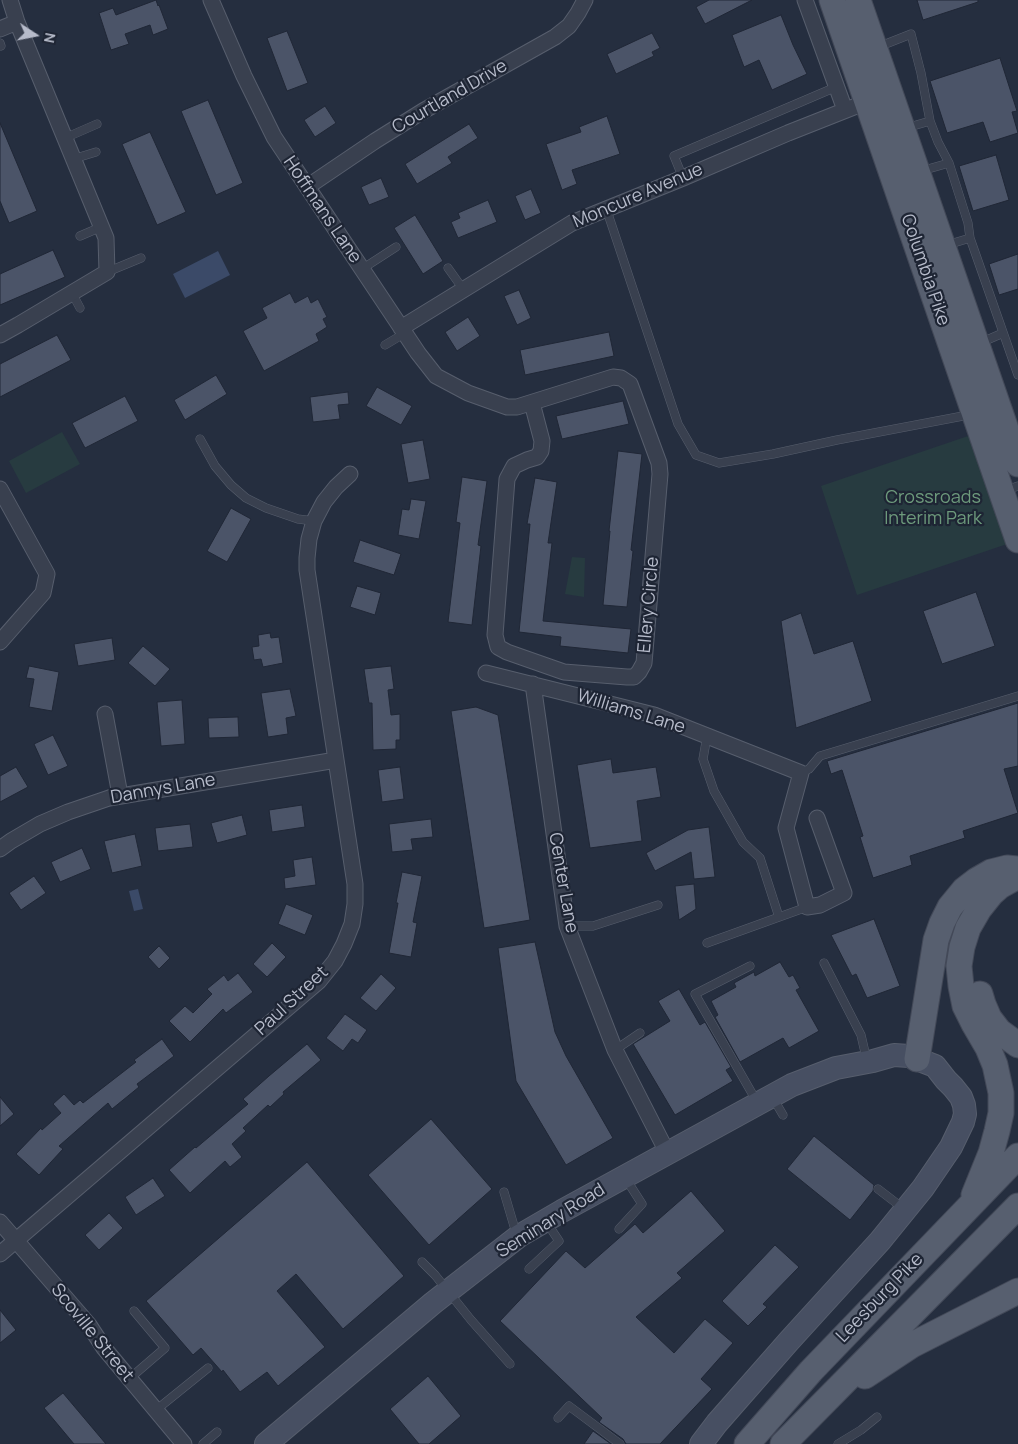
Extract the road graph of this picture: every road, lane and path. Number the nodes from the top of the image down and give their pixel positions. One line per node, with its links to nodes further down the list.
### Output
1 (10, 0): 7 (street)
2 (211, 0): 22 (street, Hoffmans Lane)
3 (585, 0): 22 (street, Courtland Drive)
4 (806, 0): 10 (street)
5 (832, 0): 12 (main road, Columbia Pike)
6 (858, 0): 9 (main road, Columbia Pike)
7 (17, 22): 8 (street); 16 (street)
8 (0, 29)
9 (874, 49): 11 (main road, Columbia Pike); 13 (lane)
10 (836, 87): 12 (street); 21 (lane)
11 (890, 94): 12 (street, Moncure Avenue); 15 (main road, Columbia Pike)
12 (856, 106): 21 (street, Moncure Avenue); 44 (main road, Columbia Pike)
13 (930, 121): 15 (lane); 19 (lane)
14 (97, 124): 16 (lane)
15 (903, 129): 20 (main road, Columbia Pike)
16 (65, 138): 18 (street)
17 (96, 152): 18 (lane)
18 (73, 159): 24 (street)
19 (948, 163): 20 (lane); 26 (lane)
20 (917, 173): 27 (main road, Columbia Pike)
21 (683, 178): 23 (street, Moncure Avenue)
22 (307, 187): 31 (street, Hoffmans Lane)
23 (606, 208): 33 (street, Moncure Avenue); 44 (lane)
24 (101, 227): 25 (lane); 32 (street)
25 (80, 236)
26 (970, 238): 27 (lane); 37 (lane)
27 (943, 246): 40 (main road, Columbia Pike)
28 (396, 247): 31 (lane)
29 (141, 258): 32 (lane)
30 (448, 268): 33 (lane)
31 (362, 269): 36 (street, Hoffmans Lane)
32 (106, 272): 34 (street)
33 (463, 289): 36 (street, Moncure Avenue)
34 (72, 293): 35 (lane); 38 (street)
35 (80, 308)
36 (403, 330): 39 (lane); 42 (street, Hoffmans Lane)
37 (1003, 333): 40 (lane); 41 (lane)
38 (0, 334)
39 (385, 345)
40 (977, 345): 46 (main road, Columbia Pike)
41 (1018, 372)
42 (468, 393): 43 (street, Ellery Circle)
43 (532, 403): 43 (street, Ellery Circle)
44 (974, 412): 49 (main road, Columbia Pike)
45 (200, 439): 50 (lane)
46 (1018, 464)
47 (350, 474): 50 (street, Paul Street)
48 (0, 489): 52 (street)
49 (1010, 489): 51 (main road, Columbia Pike)
50 (314, 521): 58 (street, Paul Street)
51 (1018, 540)
52 (0, 642)
53 (486, 673): 54 (street, Williams Lane)
54 (533, 684): 57 (street, Williams Lane); 69 (street, Center Lane)
55 (1018, 696): 59 (lane)
56 (105, 714): 60 (street)
57 (707, 736): 59 (street, Williams Lane); 68 (lane)
58 (336, 760): 60 (street, Dannys Lane); 92 (street, Paul Street)
59 (801, 773): 67 (street)
60 (120, 795): 62 (street, Dannys Lane)
61 (817, 818): 67 (street)
62 (0, 849)
63 (1018, 869): 76 (main road)
64 (1018, 876): 85 (main road)
65 (1018, 895): 74 (main road)
66 (658, 906): 69 (lane)
67 (807, 907): 68 (lane)
68 (779, 917): 70 (lane)
69 (567, 926): 75 (street, Center Lane)
70 (707, 943)
71 (824, 963): 77 (lane)
72 (750, 966): 79 (lane)
73 (640, 1033): 75 (lane)
74 (1018, 1045)
75 (615, 1050): 80 (street, Center Lane)
76 (917, 1059): 77 (street, Seminary Road); 78 (street, Seminary Road)
77 (870, 1061): 78 (street); 79 (street, Seminary Road)
78 (946, 1080): 87 (street, Seminary Road)
79 (771, 1105): 80 (street, Seminary Road)
80 (668, 1154): 82 (street, Seminary Road)
81 (1018, 1156): 85 (main road, Leesburg Pike)
82 (625, 1177): 88 (street, Seminary Road); 90 (lane)
83 (878, 1189): 87 (lane)
84 (504, 1192): 91 (lane)
85 (970, 1204): 112 (main road, Leesburg Pike)
86 (1018, 1206): 106 (main road, Leesburg Pike)
87 (905, 1210): 111 (street, Seminary Road)
88 (555, 1212): 91 (street, Seminary Road); 95 (lane)
89 (0, 1222): 92 (street, Scoville Street)
90 (618, 1229)
91 (519, 1236): 97 (street, Seminary Road)
92 (16, 1241): 93 (street, Paul Street); 101 (street, Scoville Street)
93 (0, 1254)
94 (422, 1262): 97 (lane)
95 (529, 1269)
96 (1018, 1291): 106 (main road)
97 (448, 1292): 99 (lane); 109 (street, Seminary Road)
98 (134, 1311): 101 (lane)
99 (510, 1364)
100 (208, 1368): 102 (lane)
101 (129, 1379): 102 (street, Scoville Street)
102 (156, 1410): 107 (street, Scoville Street)
103 (877, 1417): 113 (lane)
104 (558, 1418): 110 (lane)
105 (216, 1432): 108 (lane)
106 (785, 1442)
107 (184, 1444)
108 (203, 1444)
109 (266, 1444)
110 (620, 1444)
111 (701, 1444)
112 (747, 1444)
113 (838, 1444)

